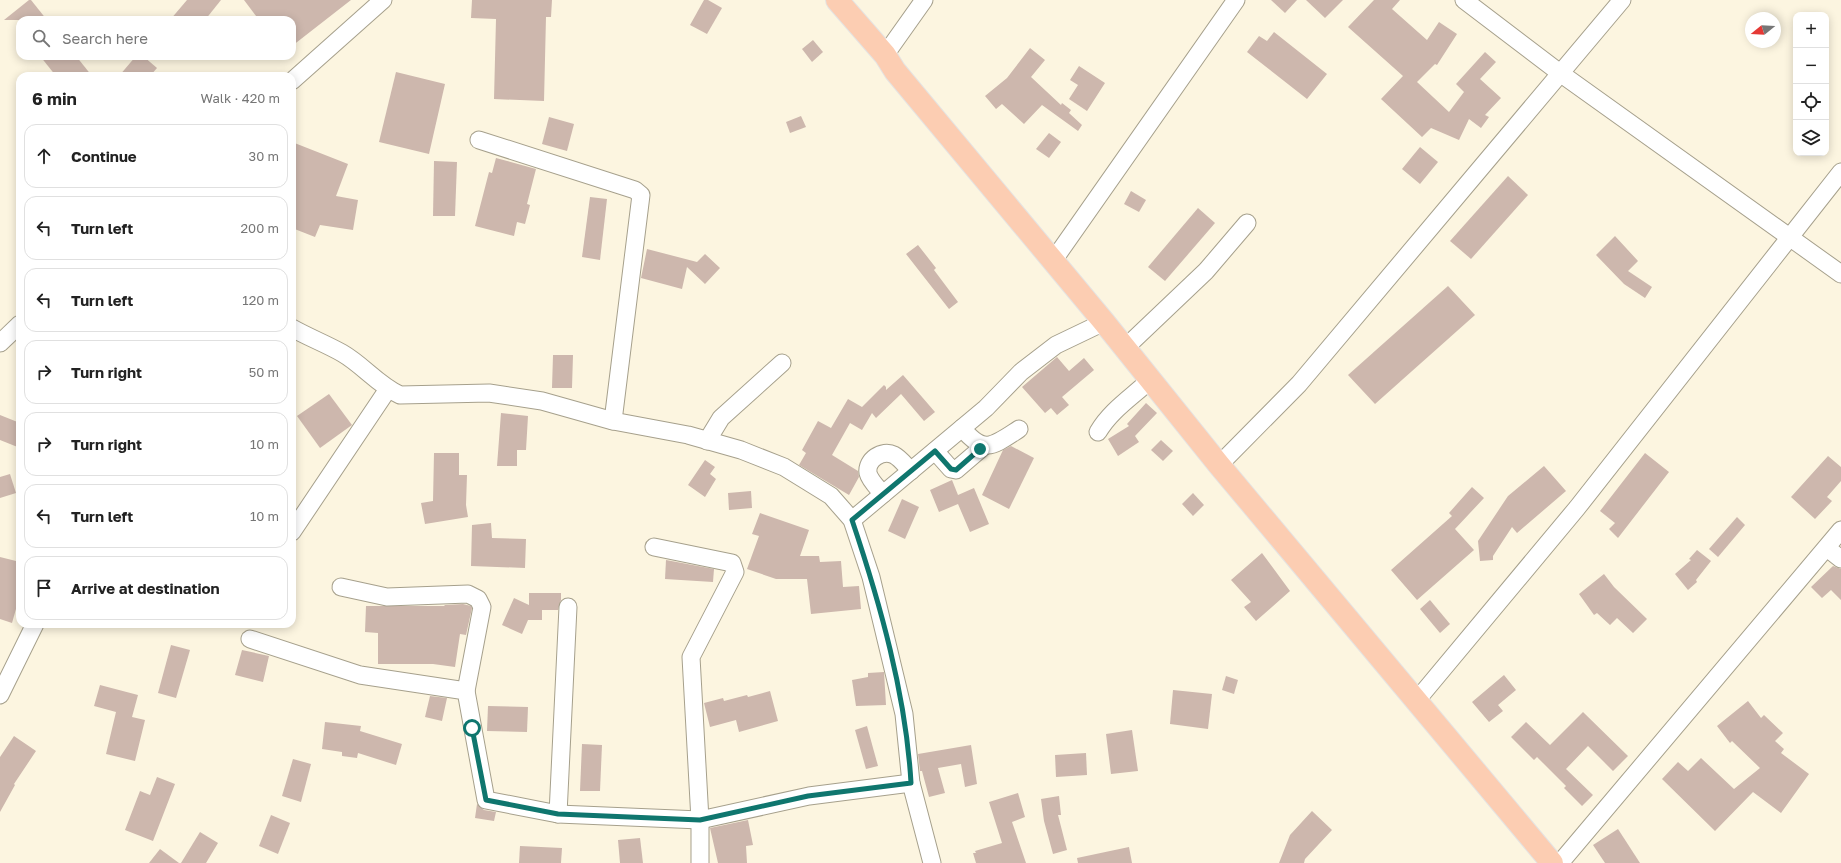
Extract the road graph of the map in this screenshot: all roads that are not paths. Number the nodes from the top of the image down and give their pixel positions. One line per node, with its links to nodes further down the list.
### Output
1 (383, 0): 9 (street)
2 (837, 0): 7 (main road)
3 (924, 0): 7 (street)
4 (1236, 0): 14 (street)
5 (1464, 0): 8 (street)
6 (1622, 0): 8 (street)
7 (885, 55): 14 (main road)
8 (1560, 73): 13 (street); 31 (street)
9 (296, 77)
10 (479, 140): 24 (street)
11 (1841, 172): 13 (street)
12 (1247, 223): 20 (street)
13 (1790, 237): 15 (street); 46 (street)
14 (1053, 261): 16 (main road)
15 (1841, 274)
16 (1104, 322): 20 (main road); 25 (street)
17 (16, 328): 19 (street)
18 (296, 330): 23 (street)
19 (0, 343)
20 (1125, 348): 22 (main road)
21 (782, 363): 28 (street)
22 (1150, 380): 27 (street); 31 (main road)
23 (388, 389): 24 (street); 35 (street)
24 (613, 421): 28 (street)
25 (962, 428): 29 (street); 30 (street)
26 (1019, 429): 29 (street)
27 (1098, 432)
28 (707, 441): 34 (street)
29 (984, 446): 30 (street)
30 (935, 451): 32 (street)
31 (1219, 465): 46 (main road)
32 (911, 471): 33 (street); 33 (street)
33 (883, 494): 34 (street)
34 (852, 520): 47 (street)
35 (296, 526)
36 (1841, 530): 38 (street)
37 (654, 547): 49 (street)
38 (1827, 548): 39 (street); 53 (street)
39 (1841, 559)
40 (341, 587): 44 (street)
41 (568, 607): 48 (street)
42 (33, 628): 45 (street)
43 (250, 639): 44 (street)
44 (466, 692): 48 (street)
45 (0, 695)
46 (1417, 700): 52 (main road)
47 (911, 783): 49 (street); 51 (street)
48 (558, 814): 49 (street)
49 (700, 820): 50 (street)
50 (700, 863)
51 (932, 863)
52 (1552, 863)
53 (1560, 863)

